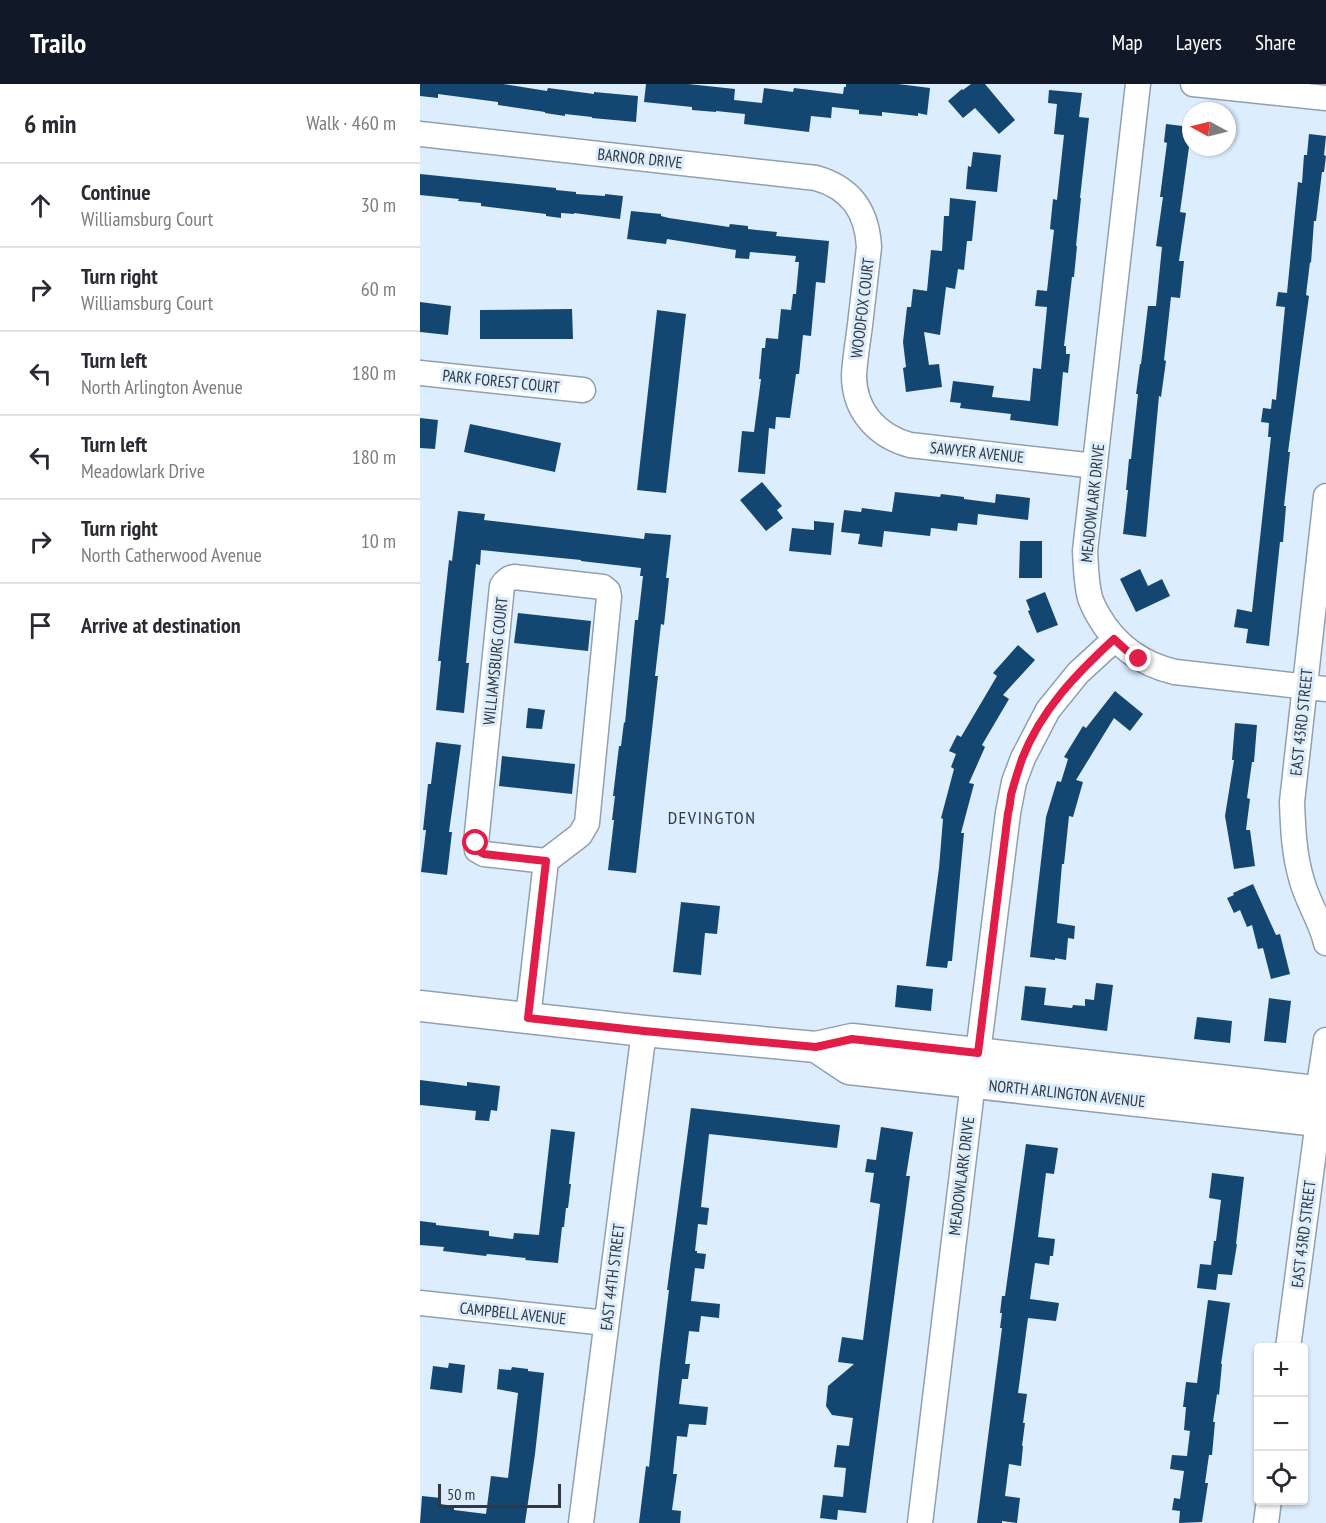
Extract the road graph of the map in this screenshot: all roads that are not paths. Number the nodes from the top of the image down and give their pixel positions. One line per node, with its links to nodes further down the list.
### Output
1 (1138, 84): 9 (street, MEADOWLARK DRIVE)
2 (1194, 84): 3 (street)
3 (1326, 98)
4 (420, 134): 5 (street, BARNOR DRIVE)
5 (853, 200): 8 (street, WOODFOX COURT)
6 (420, 373): 7 (street, PARK FOREST COURT)
7 (583, 390)
8 (867, 418): 9 (street, SAWYER AVENUE)
9 (1095, 466): 11 (street, MEADOWLARK DRIVE)
10 (1326, 496): 12 (street, EAST 43RD STREET)
11 (1114, 639): 12 (street); 20 (street, MEADOWLARK DRIVE)
12 (1316, 688): 14 (street, EAST 43RD STREET)
13 (546, 861): 13 (street, WILLIAMSBURG COURT); 16 (street)
14 (1326, 940)
15 (420, 1006): 16 (main road, NORTH ARLINGTON AVENUE)
16 (528, 1018): 17 (main road, NORTH ARLINGTON AVENUE)
17 (644, 1031): 19 (main road, NORTH ARLINGTON AVENUE); 25 (street, EAST 44TH STREET)
18 (1326, 1040): 22 (street)
19 (816, 1047): 20 (main road, NORTH ARLINGTON AVENUE); 21 (main road, NORTH ARLINGTON AVENUE)
20 (978, 1053): 21 (street, MEADOWLARK DRIVE); 22 (main road, NORTH ARLINGTON AVENUE)
21 (973, 1082): 23 (main road, NORTH ARLINGTON AVENUE); 29 (street, MEADOWLARK DRIVE)
22 (1322, 1091)
23 (1322, 1121): 26 (street, EAST 43RD STREET)
24 (420, 1303): 25 (street, CAMPBELL AVENUE)
25 (606, 1323): 28 (street, EAST 44TH STREET)
26 (1289, 1343)
27 (1268, 1505): 30 (street)
28 (581, 1523)
29 (920, 1523)
30 (1266, 1523)

